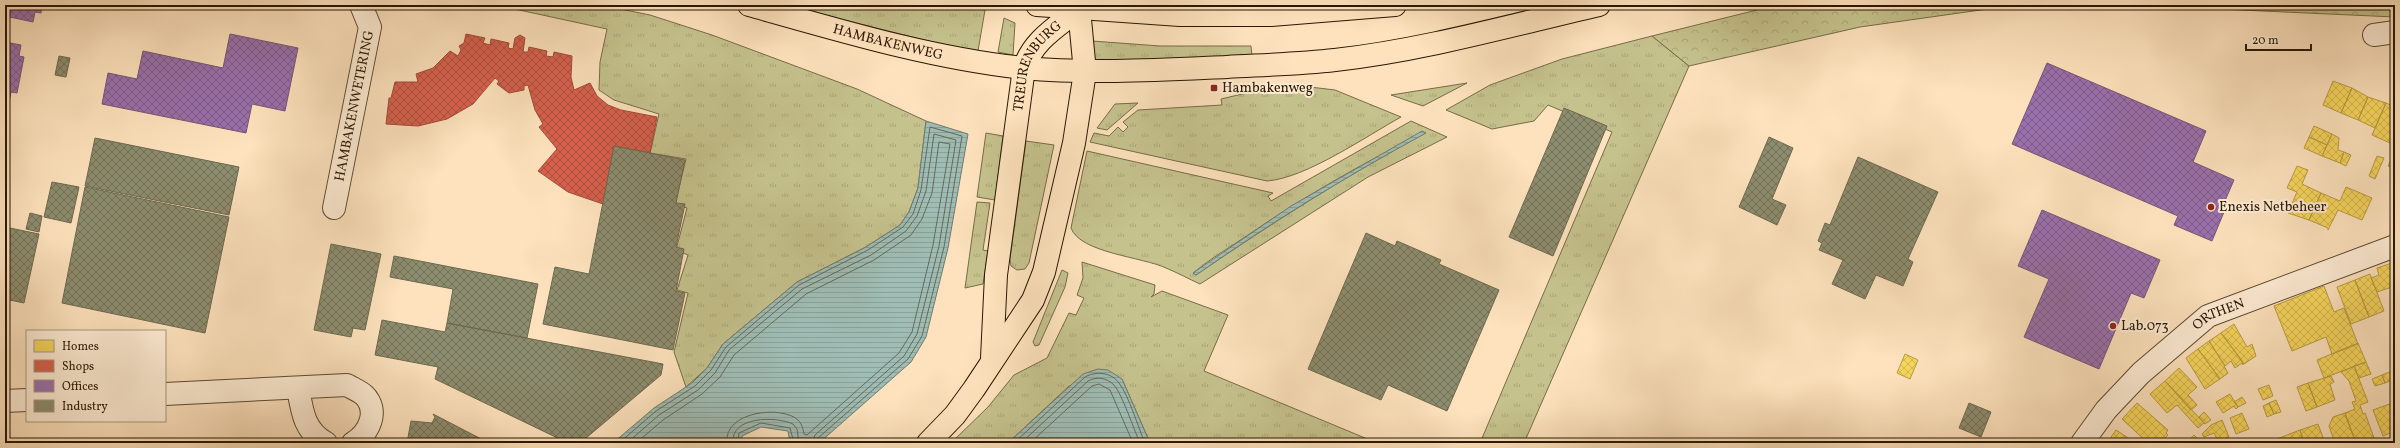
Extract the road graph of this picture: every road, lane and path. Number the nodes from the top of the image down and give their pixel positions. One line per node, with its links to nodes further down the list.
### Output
1 (361, 5): 9 (street, HAMBAKENWETERING)
2 (749, 5): 7 (main road, HAMBAKENWEG)
3 (1037, 5): 6 (main road)
4 (1395, 5): 6 (main road)
5 (1599, 5): 8 (main road, HAMBAKENWEG)
6 (1079, 9): 7 (main road, TREURENBURG); 8 (main road, TREURENBURG)
7 (1024, 68): 8 (main road, HAMBAKENWEG); 11 (main road, TREURENBURG)
8 (1085, 72): 11 (main road, TREURENBURG)
9 (334, 208)
10 (2395, 246): 19 (street, ORTHEN)
11 (992, 358): 18 (main road, TREURENBURG)
12 (298, 388): 13 (street); 16 (street); 17 (street)
13 (166, 394)
14 (26, 400): 15 (street)
15 (5, 401)
16 (326, 443)
17 (353, 443)
18 (928, 443)
19 (2082, 443)

